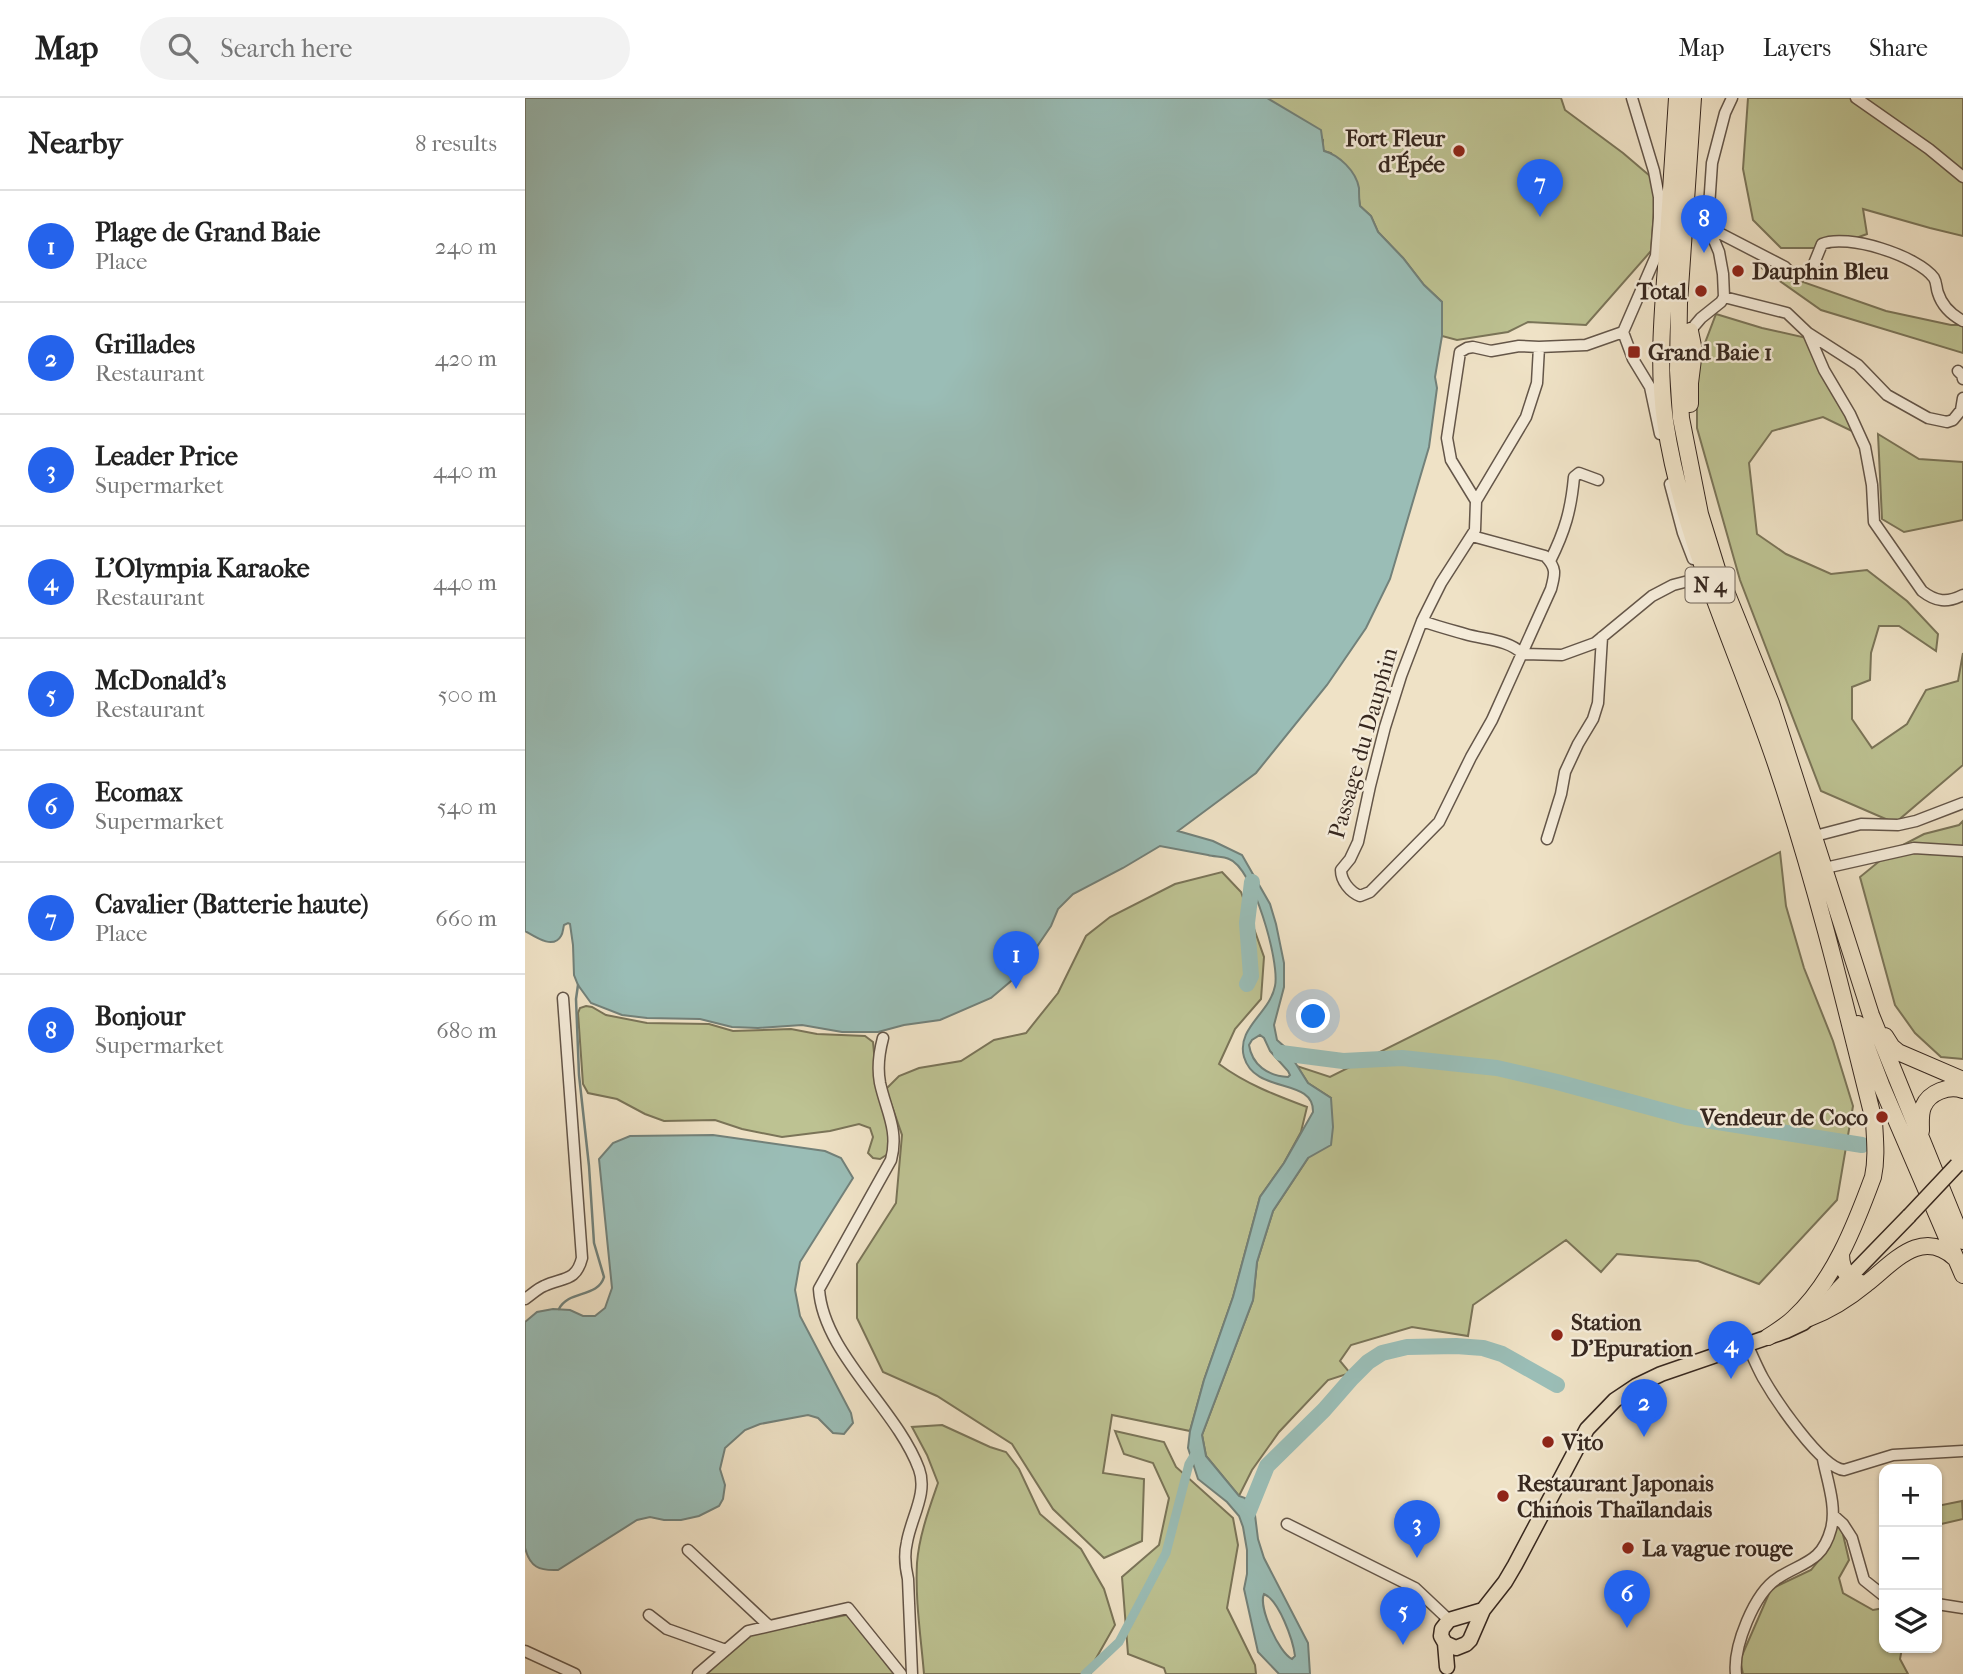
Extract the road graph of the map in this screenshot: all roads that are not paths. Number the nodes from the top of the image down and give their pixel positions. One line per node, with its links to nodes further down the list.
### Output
1 (1632, 98): 9 (street)
2 (1677, 98): 11 (highway, N 4)
3 (1693, 98): 6 (highway, N 4)
4 (1732, 98): 8 (street)
5 (1856, 98): 7 (street)
6 (1691, 128): 8 (highway); 19 (highway, N 4)
7 (1963, 177)
8 (1702, 224): 10 (street); 12 (street)
9 (1656, 256): 11 (highway); 14 (street)
10 (1724, 297): 13 (street); 15 (street)
11 (1662, 321): 29 (highway, N 4)
12 (1963, 321)
13 (1690, 331): 19 (highway)
14 (1623, 332): 16 (street); 23 (street)
15 (1808, 333): 17 (street); 24 (street)
16 (1539, 347): 20 (street); 20 (street)
17 (1963, 398)
18 (1598, 480): 22 (street)
19 (1692, 480): 29 (highway, N 4)
20 (1476, 501): 21 (street, Passage du Dauphin)
21 (1472, 536): 22 (street); 25 (street, Passage du Dauphin)
22 (1550, 561): 27 (street)
23 (1700, 578): 26 (street); 29 (street)
24 (1963, 595)
25 (1422, 621): 27 (street); 27 (street, Passage du Dauphin)
26 (1602, 637): 27 (street); 30 (street)
27 (1523, 654)
28 (1963, 803): 29 (street)
29 (1807, 838): 32 (highway, N 4); 33 (highway, N 4)
30 (1547, 839)
31 (1963, 851): 32 (street)
32 (1825, 868): 34 (highway, N 4)
33 (1832, 953): 42 (highway); 43 (highway, N 4)
34 (1854, 967): 37 (highway); 39 (highway, N 4)
35 (562, 998): 47 (street)
36 (883, 1038): 70 (street)
37 (1963, 1080)
38 (1963, 1090): 39 (highway)
39 (1922, 1137): 41 (highway, N 4)
40 (1960, 1162): 45 (main road, bridge)
41 (1963, 1241)
42 (1841, 1254): 45 (highway); 48 (highway)
43 (1955, 1258): 44 (highway, N 4); 46 (highway)
44 (1963, 1275)
45 (1844, 1283): 46 (highway); 48 (main road)
46 (1866, 1284): 48 (highway)
47 (525, 1299)
48 (1809, 1310): 49 (highway)
49 (1768, 1337): 50 (main road)
50 (1747, 1343): 52 (street); 59 (main road)
51 (1963, 1451): 52 (street)
52 (1823, 1459): 53 (street)
53 (1833, 1516): 56 (street); 71 (street)
54 (1287, 1524): 62 (street)
55 (688, 1550): 61 (street)
56 (1879, 1592)
57 (1942, 1606): 58 (street)
58 (1963, 1608)
59 (1483, 1610): 62 (main road); 63 (main road)
60 (649, 1615): 64 (street)
61 (768, 1625): 64 (street); 69 (street)
62 (1448, 1628): 63 (main road); 63 (main road); 66 (main road)
63 (1471, 1634)
64 (726, 1650): 68 (street)
65 (525, 1651): 67 (street)
66 (1446, 1671)
67 (575, 1674)
68 (698, 1674)
69 (901, 1674)
70 (912, 1674)
71 (1736, 1674)

